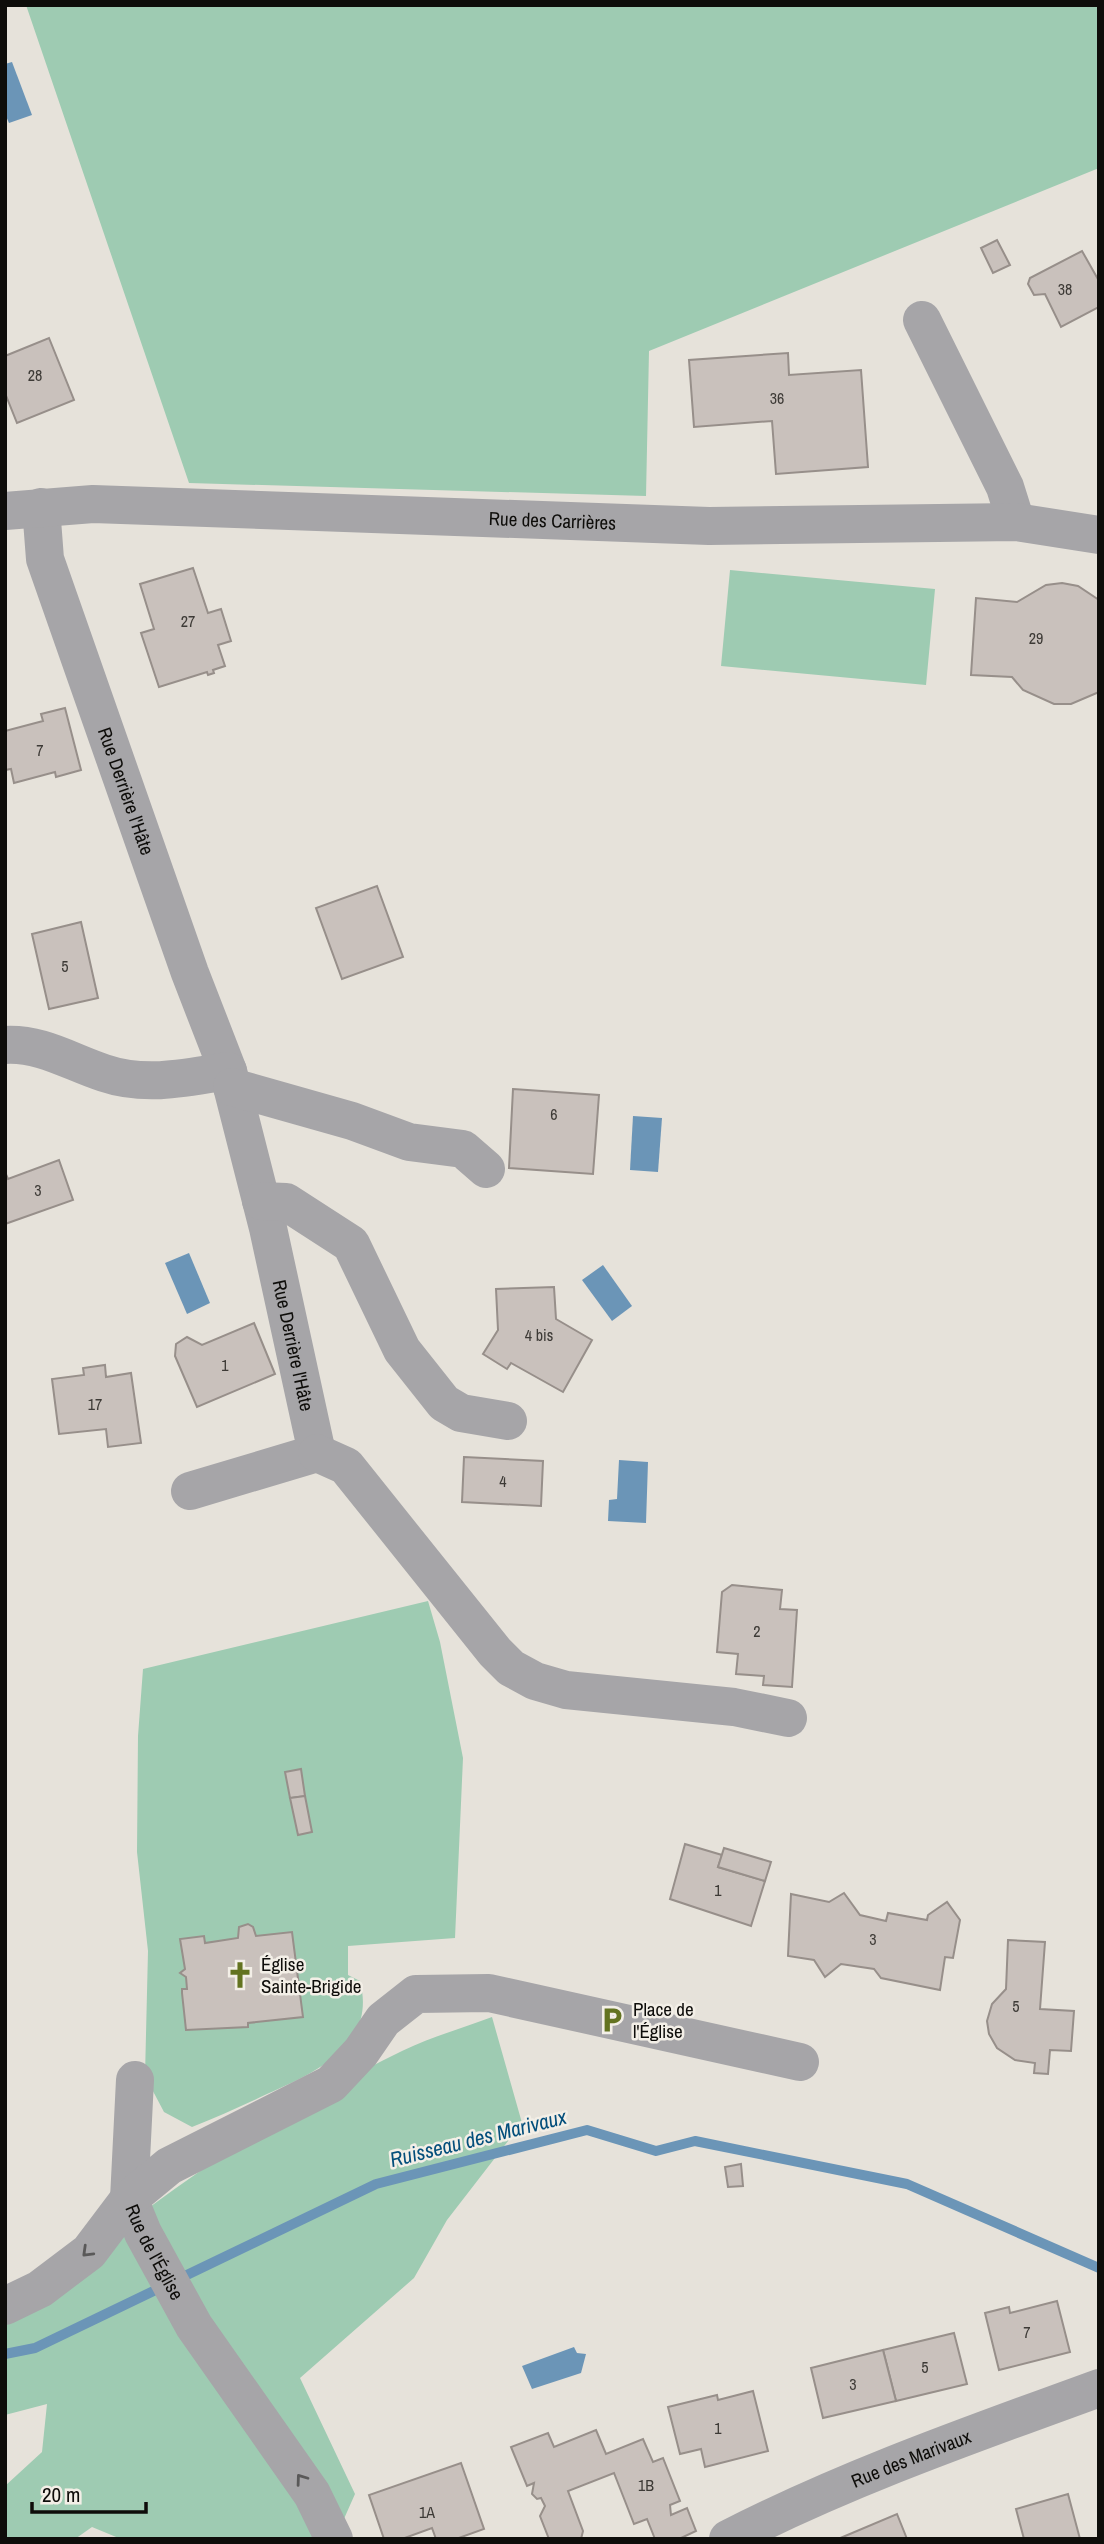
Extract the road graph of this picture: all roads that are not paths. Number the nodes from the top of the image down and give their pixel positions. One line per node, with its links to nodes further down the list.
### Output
1 (922, 320): 3 (street)
2 (23, 509): 3 (street, Rue des Carrières); 6 (street, Rue Derrière l'Hâte)
3 (1016, 522): 4 (street, Rue des Carrières)
4 (1099, 535)
5 (5, 1045): 6 (street)
6 (230, 1079): 7 (street); 8 (street, Rue Derrière l'Hâte)
7 (486, 1168)
8 (261, 1201): 9 (street); 10 (street, Rue Derrière l'Hâte)
9 (508, 1422)
10 (317, 1452): 11 (street); 12 (street)
11 (190, 1492)
12 (788, 1718)
13 (800, 2062): 15 (street, Rue de l'Église)
14 (135, 2080): 15 (street)
15 (136, 2216): 16 (street, one-way to 16); 18 (street, Rue de l'Église, one-way to 15)
16 (5, 2306)
17 (1099, 2388): 19 (street, Rue des Marivaux)
18 (334, 2539)
19 (728, 2539)

